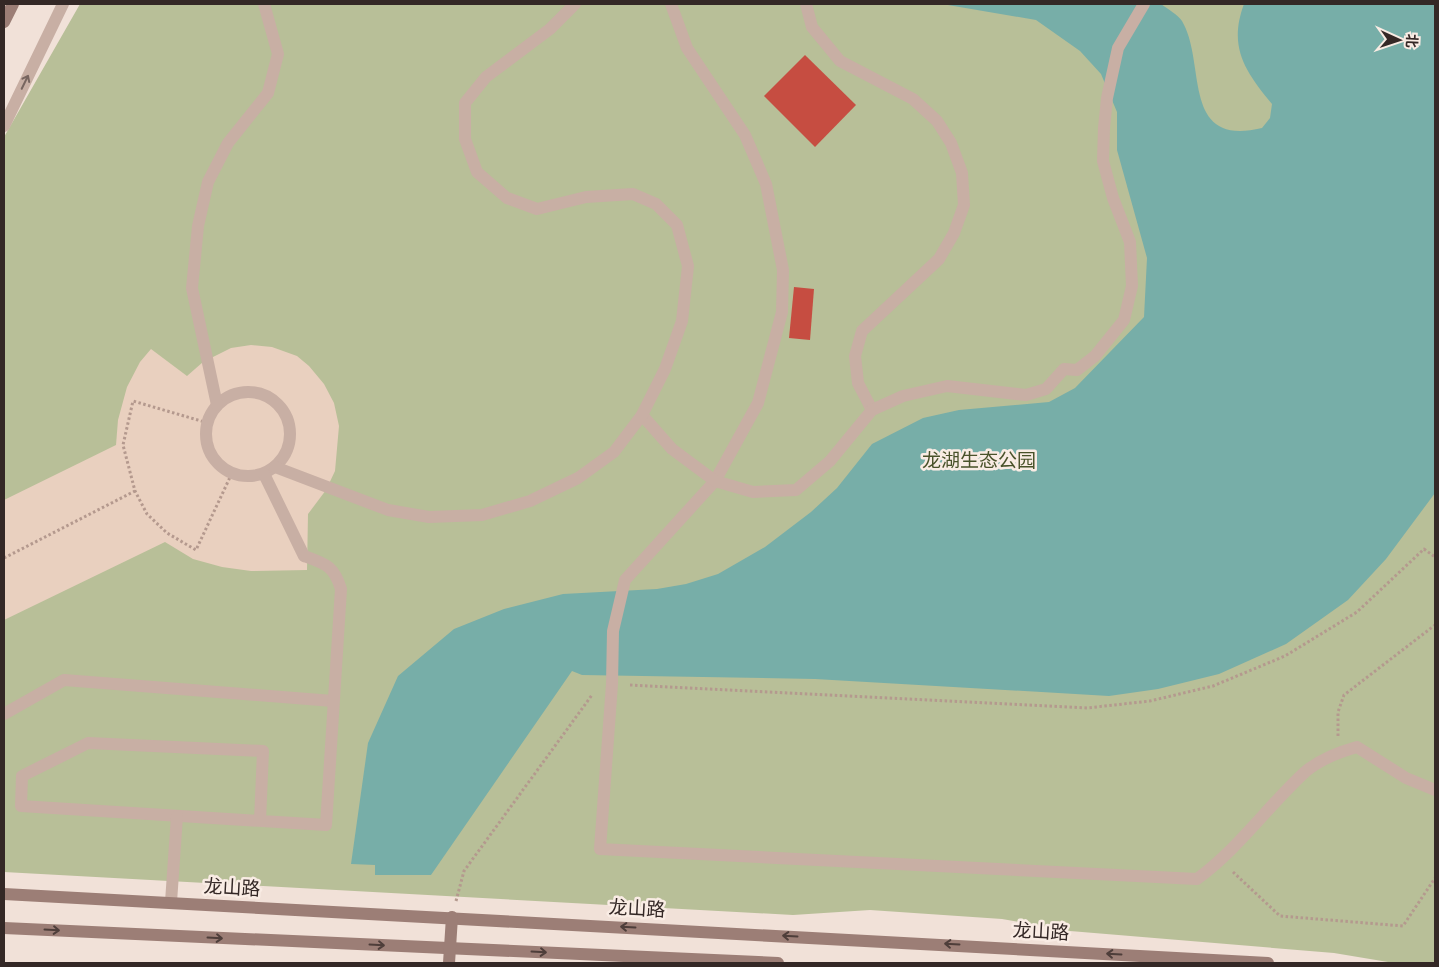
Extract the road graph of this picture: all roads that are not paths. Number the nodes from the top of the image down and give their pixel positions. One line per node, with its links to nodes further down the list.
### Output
1 (13, 4): 8 (street)
2 (63, 4): 9 (street, one-way to 2)
3 (264, 4): 10 (street)
4 (575, 4): 12 (street)
5 (671, 4): 14 (street)
6 (806, 4): 11 (street)
7 (1144, 4): 11 (street)
8 (4, 22)
9 (4, 126)
10 (217, 405): 13 (street); 13 (street)
11 (872, 410): 14 (street)
12 (642, 415): 13 (street); 14 (street)
13 (269, 470): 15 (street)
14 (715, 481): 17 (street)
15 (333, 700): 16 (street); 19 (street)
16 (4, 714)
17 (1435, 790)
18 (177, 816): 19 (street); 19 (street); 21 (street)
19 (260, 821)
20 (4, 894): 21 (street, 龙山路)
21 (171, 902): 22 (street, 龙山路)
22 (452, 917): 24 (street); 27 (street, 龙山路, one-way to 22)
23 (4, 928): 24 (street, one-way to 24)
24 (450, 948): 25 (street); 26 (street, one-way to 26)
25 (449, 963)
26 (778, 963)
27 (1268, 963)

